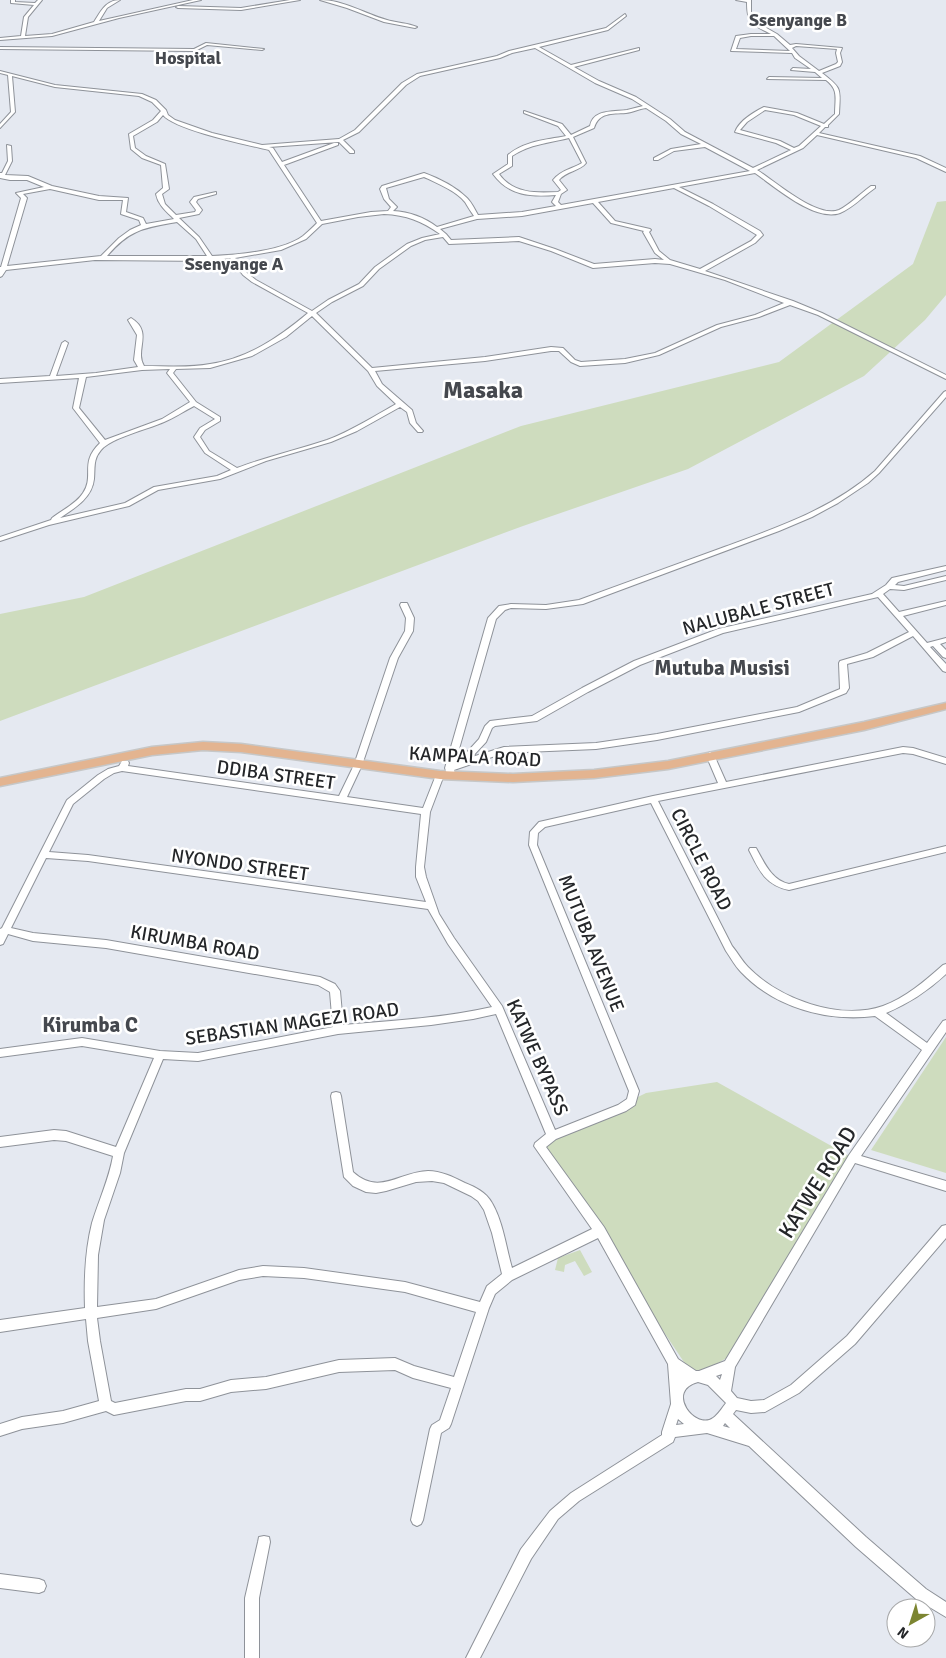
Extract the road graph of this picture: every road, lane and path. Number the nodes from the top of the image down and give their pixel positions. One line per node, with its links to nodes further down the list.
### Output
1 (13, 0): 9 (street)
2 (40, 0): 9 (street)
3 (118, 0): 12 (street)
4 (199, 0): 10 (street)
5 (298, 0): 10 (street)
6 (322, 0): 13 (street)
7 (738, 0): 8 (street)
8 (749, 0): 14 (street)
9 (35, 4): 15 (street)
10 (167, 7): 12 (street)
11 (625, 15): 17 (street)
12 (96, 23): 15 (street)
13 (415, 27)
14 (776, 35): 18 (street); 22 (street)
15 (23, 38): 16 (street)
16 (0, 39)
17 (535, 46): 23 (street); 37 (street)
18 (789, 46): 22 (street); 26 (street)
19 (0, 48): 21 (street)
20 (636, 49): 23 (street)
21 (262, 50)
22 (793, 52): 26 (street)
23 (572, 66): 30 (street)
24 (793, 68): 26 (street)
25 (0, 72): 27 (street)
26 (817, 72): 29 (street)
27 (10, 75): 31 (street); 34 (street)
28 (769, 78): 29 (street)
29 (828, 80): 33 (street)
30 (647, 106): 36 (street); 38 (street)
31 (164, 112): 40 (street); 57 (street)
32 (526, 112): 36 (street)
33 (826, 126): 35 (street); 41 (street)
34 (0, 127)
35 (817, 134): 41 (street); 46 (street)
36 (570, 138): 51 (street); 51 (street)
37 (342, 142): 40 (street); 42 (street); 44 (street)
38 (707, 144): 43 (street); 45 (street)
39 (9, 146): 47 (street)
40 (263, 146): 44 (street)
41 (794, 150): 45 (street)
42 (352, 152)
43 (656, 158)
44 (281, 164): 58 (street)
45 (755, 170): 48 (street); 49 (street)
46 (946, 170)
47 (0, 175): 50 (street)
48 (676, 187): 53 (street); 68 (street)
49 (873, 187)
50 (50, 188): 59 (street); 67 (street)
51 (559, 193): 54 (street)
52 (214, 194): 57 (street)
53 (595, 202): 54 (street); 66 (street)
54 (560, 207): 56 (street)
55 (390, 212): 56 (street); 58 (street); 60 (street)
56 (477, 217): 60 (street)
57 (177, 219): 59 (street); 62 (street)
58 (320, 223): 65 (street)
59 (144, 226): 63 (street)
60 (436, 229): 61 (street)
61 (444, 235): 66 (street); 71 (street)
62 (210, 257): 63 (street); 64 (street)
63 (103, 258): 67 (street)
64 (223, 258): 65 (street)
65 (232, 258): 71 (street)
66 (670, 262): 68 (street)
67 (2, 268): 69 (street)
68 (701, 271): 70 (street)
69 (0, 275)
70 (792, 302): 77 (street); 79 (street)
71 (312, 313): 74 (street); 77 (street)
72 (131, 320): 75 (street)
73 (65, 343): 80 (street)
74 (176, 367): 75 (street); 83 (street)
75 (142, 368): 78 (street)
76 (946, 368): 79 (street)
77 (371, 370): 84 (street)
78 (83, 376): 80 (street); 86 (street)
79 (943, 376)
80 (55, 378): 81 (street)
81 (0, 381)
82 (946, 393): 110 (street)
83 (194, 403): 86 (street); 87 (street)
84 (400, 404): 85 (street); 87 (street)
85 (420, 431)
86 (104, 443): 88 (street)
87 (237, 471): 88 (street)
88 (47, 523): 89 (street)
89 (0, 539)
90 (946, 568): 92 (street, NALUBALE STREET)
91 (946, 578): 92 (street)
92 (889, 587): 93 (street, NALUBALE STREET)
93 (879, 594): 96 (street); 107 (street, NALUBALE STREET)
94 (946, 603): 96 (street)
95 (404, 605): 108 (street)
96 (897, 615): 97 (street)
97 (913, 633): 100 (street); 107 (street)
98 (946, 640): 99 (street)
99 (935, 643): 100 (street); 101 (street)
100 (924, 646): 102 (street)
101 (946, 655)
102 (946, 669)
103 (946, 706): 104 (main road, KAMPALA ROAD)
104 (710, 755): 110 (main road, KAMPALA ROAD); 112 (street)
105 (128, 756): 108 (main road, KAMPALA ROAD); 109 (street); 111 (main road, KAMPALA ROAD)
106 (946, 761): 112 (street, CIRCLE ROAD)
107 (462, 763): 110 (street)
108 (358, 765): 110 (main road, KAMPALA ROAD); 114 (street)
109 (122, 768): 114 (street, DDIBA STREET); 118 (street)
110 (447, 772): 115 (street, KATWE BYPASS)
111 (0, 782)
112 (723, 785): 113 (street, CIRCLE ROAD)
113 (653, 799): 124 (street, CIRCLE ROAD); 131 (street, MUTUBA AVENUE)
114 (342, 800): 115 (street, DDIBA STREET)
115 (426, 812): 119 (street, KATWE BYPASS)
116 (946, 849): 117 (street)
117 (752, 850)
118 (44, 855): 119 (street, NYONDO STREET); 120 (street)
119 (430, 906): 123 (street, KATWE BYPASS)
120 (3, 932): 121 (street); 126 (street, KIRUMBA ROAD)
121 (0, 941)
122 (946, 968): 124 (street, CIRCLE ROAD)
123 (499, 1009): 126 (street, SEBASTIAN MAGEZI ROAD); 131 (street, KATWE BYPASS)
124 (877, 1012): 127 (street)
125 (946, 1024): 127 (street, KATWE ROAD)
126 (338, 1030): 129 (street, SEBASTIAN MAGEZI ROAD)
127 (929, 1050): 134 (street, KATWE ROAD)
128 (0, 1052): 129 (street, SEBASTIAN MAGEZI ROAD)
129 (160, 1055): 133 (street)
130 (336, 1096): 138 (street)
131 (552, 1136): 137 (street, KATWE BYPASS)
132 (0, 1142): 133 (street)
133 (119, 1153): 139 (street)
134 (853, 1158): 135 (street); 145 (street, KATWE ROAD)
135 (946, 1186)
136 (946, 1230): 150 (street)
137 (600, 1231): 138 (street); 144 (street, KATWE BYPASS)
138 (508, 1276): 140 (street)
139 (92, 1299): 141 (street); 142 (street)
140 (483, 1308): 141 (street); 147 (street)
141 (108, 1311): 142 (street)
142 (92, 1314): 143 (street); 151 (street)
143 (0, 1326)
144 (674, 1363): 146 (street, KATWE BYPASS); 149 (street, KATWE BYPASS)
145 (729, 1365): 146 (street); 148 (street, KATWE ROAD)
146 (696, 1377): 148 (street); 149 (street)
147 (459, 1384): 151 (street); 157 (street)
148 (724, 1394): 150 (street)
149 (676, 1399): 153 (street); 155 (street)
150 (734, 1403): 152 (street)
151 (106, 1406): 154 (street)
152 (724, 1414): 153 (street); 156 (street)
153 (705, 1427): 155 (street); 156 (street)
154 (0, 1430)
155 (668, 1432): 163 (street)
156 (751, 1441): 161 (street)
157 (417, 1520)
158 (264, 1542): 162 (street)
159 (0, 1581): 160 (street)
160 (39, 1586)
161 (946, 1610)
162 (252, 1658)
163 (473, 1658)

